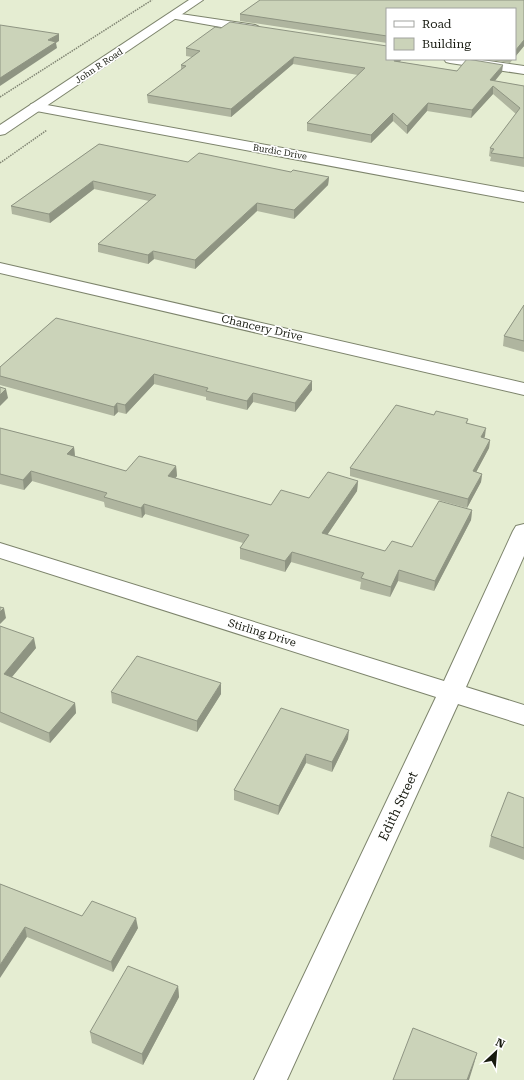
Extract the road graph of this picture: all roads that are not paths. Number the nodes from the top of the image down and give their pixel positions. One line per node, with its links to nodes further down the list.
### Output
1 (197, 0): 2 (street, John R Road)
2 (174, 16): 3 (street); 6 (street, John R Road)
3 (265, 30)
4 (457, 60): 5 (street)
5 (524, 70)
6 (36, 107): 7 (street, John R Road); 8 (street, Burdic Drive)
7 (0, 131)
8 (524, 197)
9 (0, 268): 10 (street, Chancery Drive)
10 (524, 389)
11 (524, 531): 13 (street, Edith Street)
12 (0, 550): 13 (street, Stirling Drive)
13 (451, 692): 14 (street, Stirling Drive); 15 (street, Edith Street)
14 (524, 715)
15 (270, 1080)

